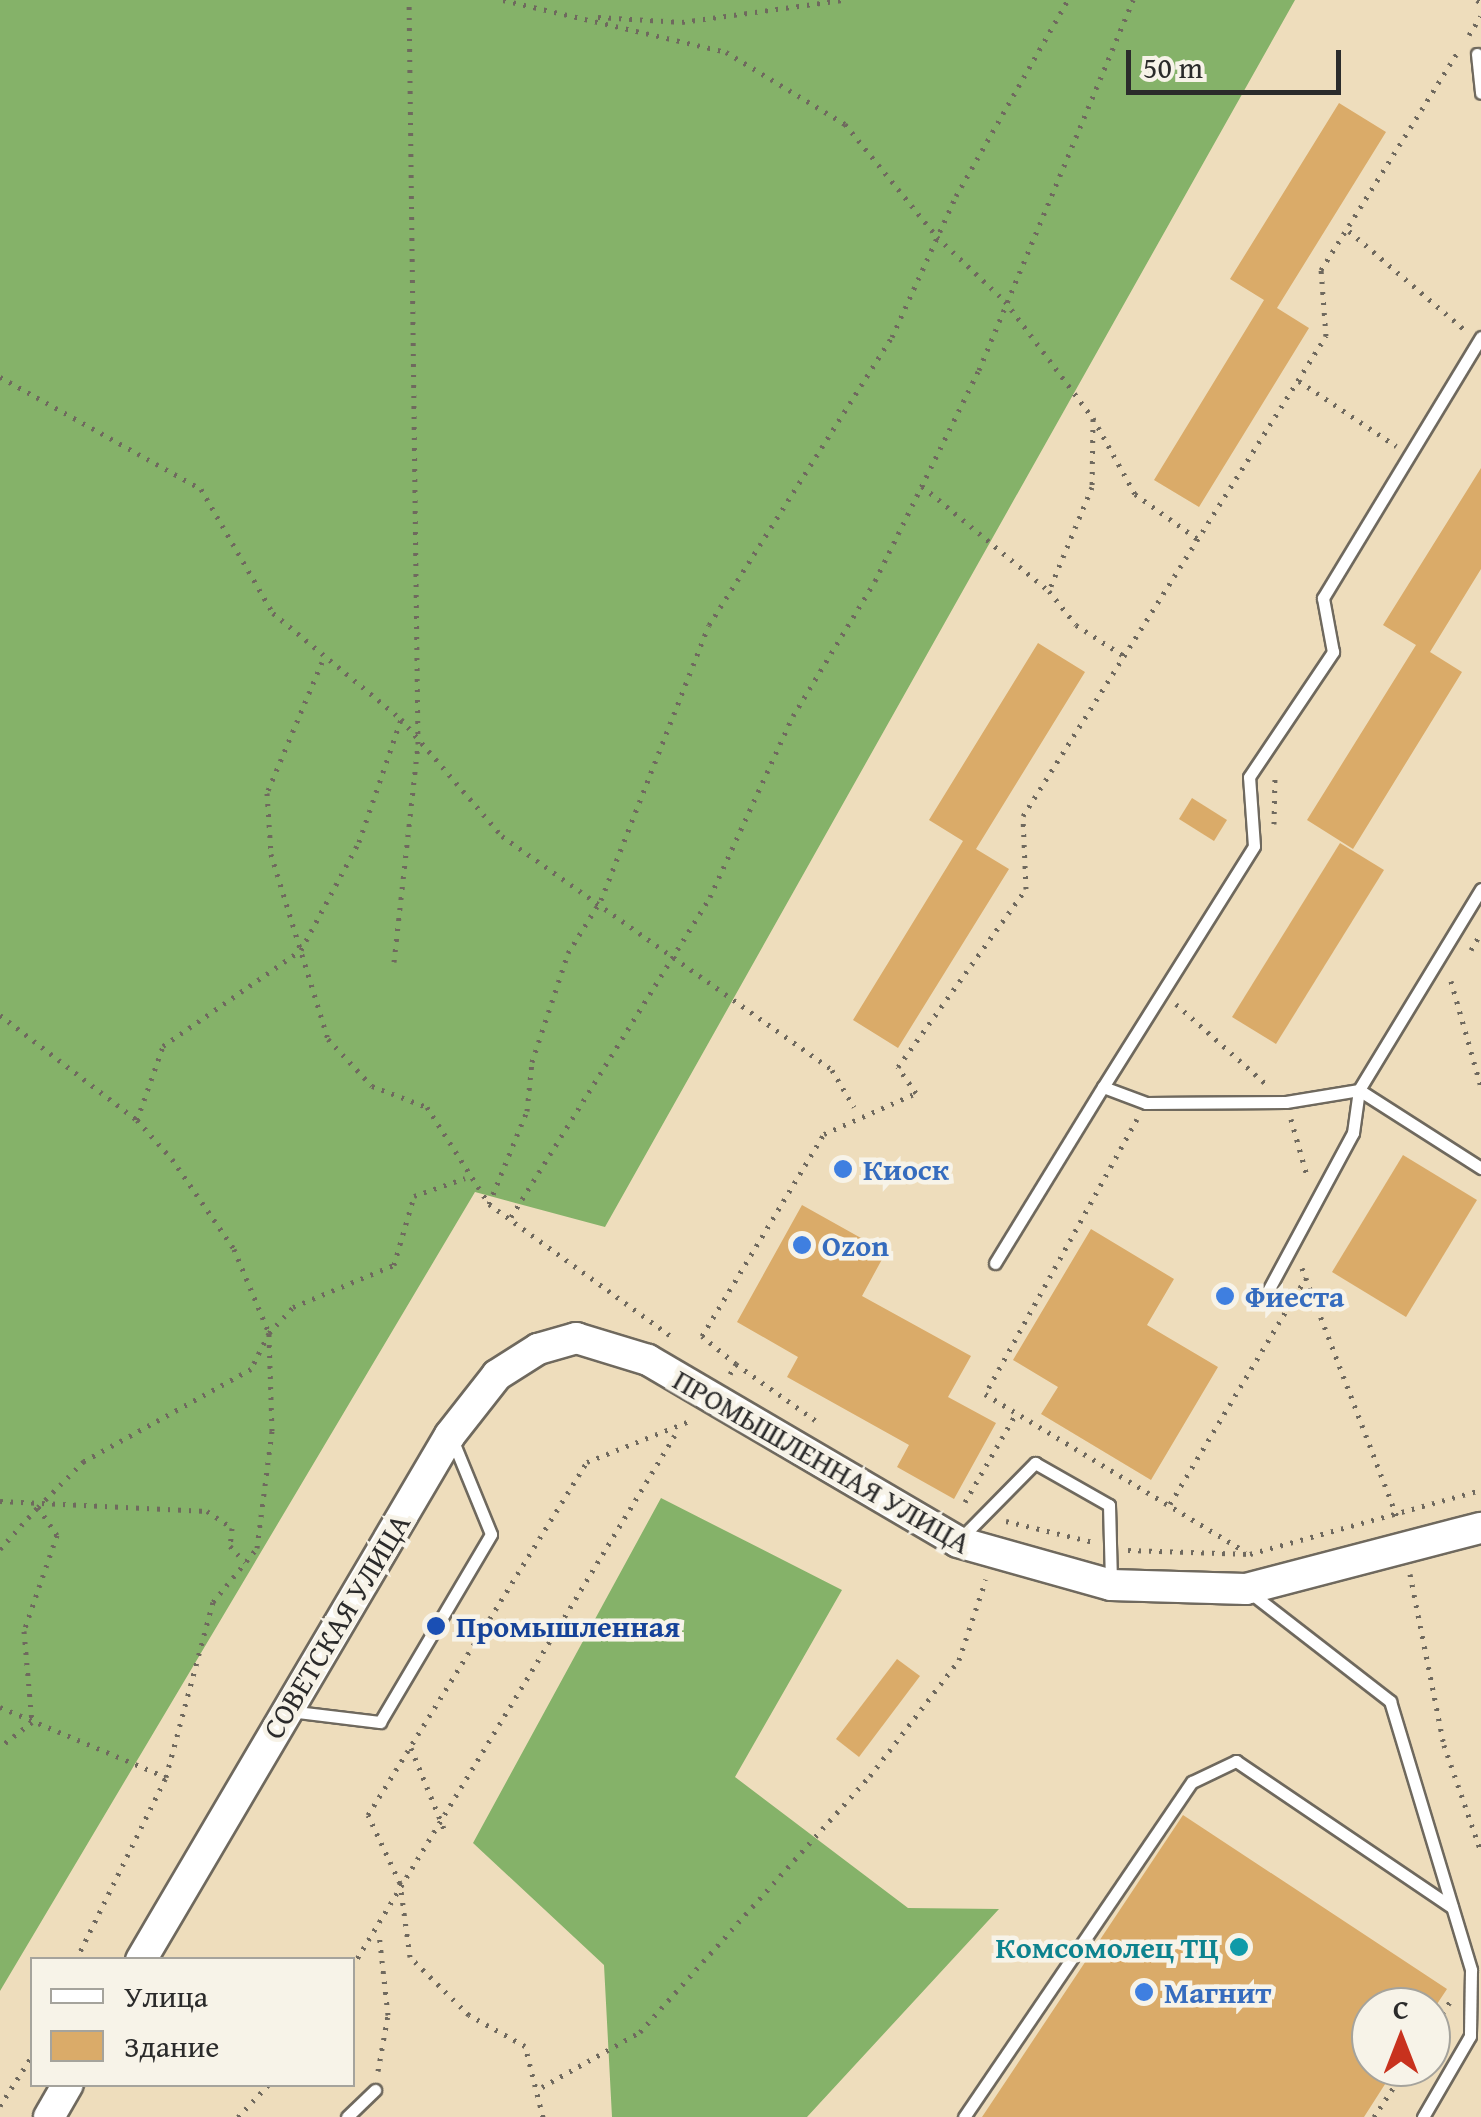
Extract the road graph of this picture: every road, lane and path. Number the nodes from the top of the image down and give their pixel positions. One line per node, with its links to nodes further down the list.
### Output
1 (409, 0): 24 (path)
2 (502, 0): 6 (path)
3 (844, 0): 6 (path)
4 (1068, 0): 11 (path)
5 (1133, 0): 12 (path)
6 (580, 16): 11 (path)
7 (1481, 16): 10 (path)
8 (1477, 54): 9 (lane)
9 (1481, 93)
10 (1349, 231): 13 (path); 15 (path)
11 (938, 237): 12 (path); 26 (path)
12 (1006, 301): 16 (path); 18 (path)
13 (1480, 339): 17 (lane)
14 (0, 378): 22 (path)
15 (1298, 381): 17 (path); 19 (path)
16 (1093, 418): 19 (path); 20 (path)
17 (1406, 453): 31 (lane)
18 (922, 486): 20 (path); 29 (path)
19 (1199, 540): 21 (path)
20 (1049, 591): 21 (path)
21 (1124, 656): 53 (path)
22 (322, 662): 23 (path); 28 (path)
23 (401, 719): 24 (path); 28 (path)
24 (418, 744): 26 (path); 30 (path)
25 (1481, 889): 36 (lane)
26 (601, 900): 29 (path); 44 (path)
27 (1481, 934): 35 (path)
28 (301, 950): 40 (path); 42 (path)
29 (669, 950): 39 (path); 45 (path)
30 (394, 962)
31 (1163, 992): 33 (path); 34 (lane)
32 (0, 1015): 40 (path)
33 (1237, 1059)
34 (1103, 1088): 38 (lane); 47 (lane)
35 (1481, 1088)
36 (1359, 1090): 37 (lane); 41 (lane); 43 (lane)
37 (1286, 1102): 38 (lane); 43 (path)
38 (1146, 1103): 54 (path)
39 (854, 1107)
40 (138, 1120): 50 (path)
41 (1481, 1168)
42 (465, 1178): 44 (path); 50 (path)
43 (1314, 1202): 46 (lane)
44 (489, 1204): 45 (path)
45 (511, 1217): 51 (path)
46 (1292, 1247): 48 (path); 49 (lane)
47 (994, 1263)
48 (1306, 1278): 59 (path); 64 (path)
49 (1263, 1300)
50 (269, 1333): 60 (path); 73 (path)
51 (672, 1337)
52 (576, 1338): 53 (street, ПРОМЫШЛЕННАЯ УЛИЦА); 56 (street, СОВЕТСКАЯ УЛИЦА)
53 (715, 1400): 55 (path); 66 (street, ПРОМЫШЛЕННАЯ УЛИЦА)
54 (1017, 1412): 59 (path); 61 (path)
55 (676, 1432): 79 (path); 82 (path)
56 (450, 1434): 77 (street, СОВЕТСКАЯ УЛИЦА); 77 (lane)
57 (1481, 1490): 64 (path)
58 (0, 1501): 60 (path)
59 (1170, 1504): 71 (path)
60 (38, 1507): 68 (path); 73 (path); 78 (path)
61 (961, 1509): 62 (path); 63 (path)
62 (948, 1510)
63 (978, 1514): 66 (lane); 67 (path); 74 (lane)
64 (1397, 1516): 70 (path); 71 (path)
65 (1481, 1528): 70 (street, ПРОМЫШЛЕННАЯ УЛИЦА)
66 (958, 1542): 72 (street, ПРОМЫШЛЕННАЯ УЛИЦА)
67 (1103, 1545)
68 (0, 1549)
69 (1121, 1550): 71 (path)
70 (1406, 1550): 75 (street, ПРОМЫШЛЕННАЯ УЛИЦА); 83 (path)
71 (1250, 1554)
72 (994, 1558): 74 (street, ПРОМЫШЛЕННАЯ УЛИЦА); 94 (path)
73 (245, 1562): 81 (path)
74 (1112, 1585): 75 (street, ПРОМЫШЛЕННАЯ УЛИЦА)
75 (1246, 1589): 85 (lane)
76 (0, 1707): 78 (path)
77 (285, 1711): 88 (street, СОВЕТСКАЯ УЛИЦА)
78 (32, 1722): 80 (path); 81 (path)
79 (411, 1746): 82 (path); 84 (path)
80 (0, 1747)
81 (166, 1777): 87 (path)
82 (444, 1828): 84 (path)
83 (1481, 1852)
84 (400, 1883): 86 (path); 94 (path)
85 (1452, 1907): 101 (lane); 103 (lane)
86 (378, 1931): 89 (path); 95 (path)
87 (77, 1957)
88 (142, 1957)
89 (355, 1963)
90 (30, 2059): 96 (path)
91 (66, 2087): 97 (street)
92 (266, 2087): 98 (path)
93 (1394, 2087): 102 (path)
94 (542, 2088): 100 (path)
95 (375, 2090): 99 (lane)
96 (0, 2106)
97 (49, 2117)
98 (238, 2117)
99 (346, 2117)
100 (544, 2117)
101 (964, 2117)
102 (1374, 2117)
103 (1423, 2117)

